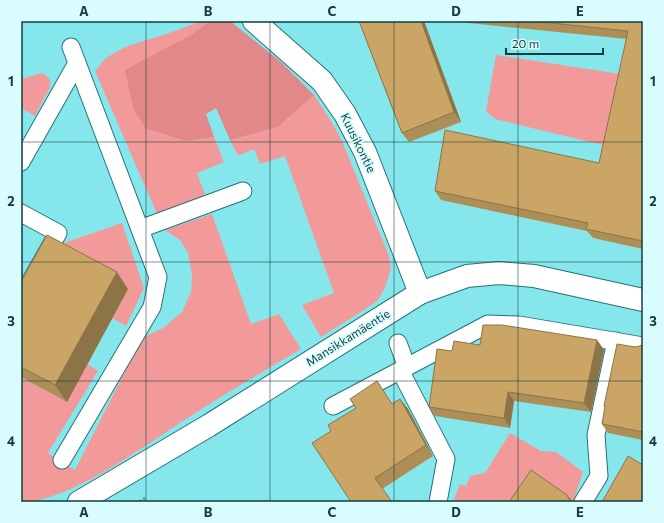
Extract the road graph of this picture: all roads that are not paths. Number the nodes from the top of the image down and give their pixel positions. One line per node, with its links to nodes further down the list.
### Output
1 (254, 21): 8 (street, Kuusikontie)
2 (71, 47): 3 (lane)
3 (77, 63): 4 (lane); 7 (lane)
4 (21, 162)
5 (243, 191): 7 (lane)
6 (21, 213): 9 (lane)
7 (140, 229): 16 (lane)
8 (420, 293): 10 (street, Mansikkamäentie); 17 (street, Mansikkamäentie)
9 (21, 298)
10 (643, 300)
11 (616, 341): 13 (lane); 14 (lane); 19 (lane)
12 (398, 343): 14 (lane)
13 (643, 346)
14 (404, 369): 15 (lane); 18 (lane)
15 (333, 406)
16 (62, 460)
17 (79, 502)
18 (438, 502)
19 (583, 502)

